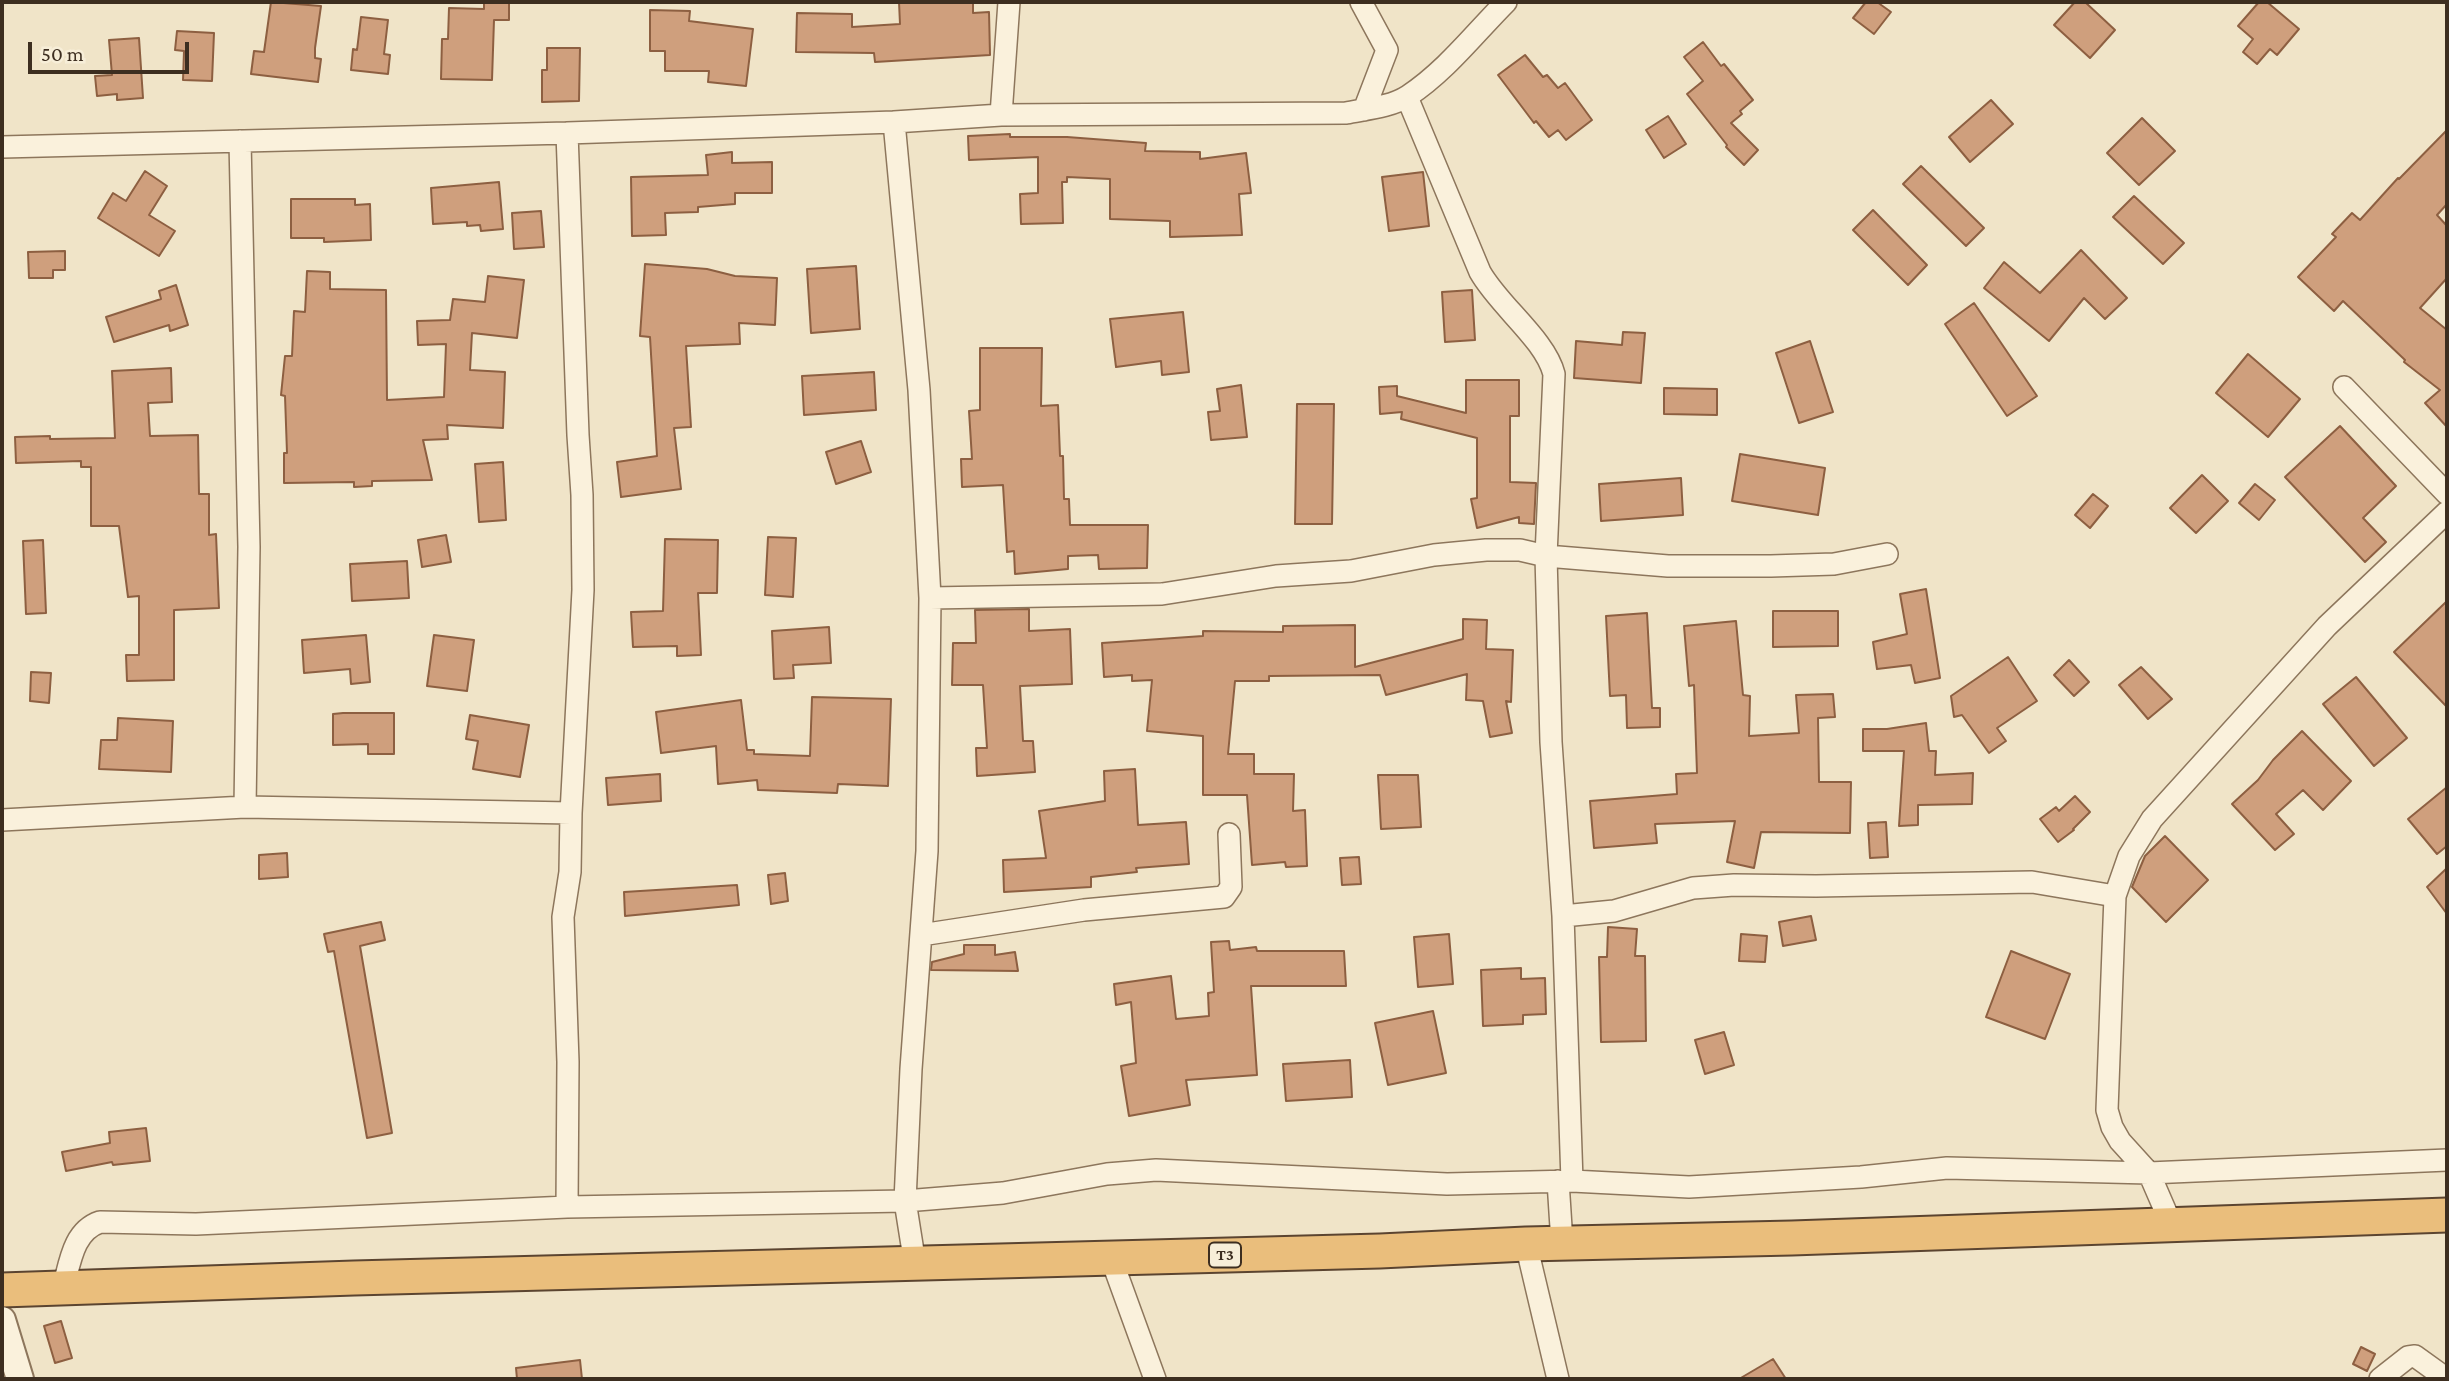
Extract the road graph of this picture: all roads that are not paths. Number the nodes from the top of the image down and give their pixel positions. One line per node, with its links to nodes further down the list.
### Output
1 (1009, 2): 6 (street)
2 (1361, 2): 5 (street)
3 (1506, 2): 4 (street)
4 (1407, 97): 5 (street); 15 (street)
5 (1364, 110): 6 (street)
6 (1001, 115): 7 (street)
7 (894, 122): 8 (street); 16 (street)
8 (567, 134): 9 (street); 18 (street)
9 (240, 141): 10 (street); 17 (street)
10 (2, 147)
11 (2344, 387): 12 (street)
12 (2447, 494)
13 (2447, 512): 21 (street)
14 (1887, 554): 15 (street)
15 (1546, 556): 16 (street); 22 (street)
16 (930, 598): 23 (street)
17 (245, 807): 18 (street); 19 (street)
18 (571, 813): 28 (street)
19 (2, 820)
20 (1229, 834): 23 (street)
21 (2115, 896): 22 (street); 25 (street)
22 (1563, 916): 26 (street)
23 (921, 935): 27 (street)
24 (2447, 1160): 25 (street)
25 (2149, 1172): 26 (street); 30 (street)
26 (1565, 1181): 27 (street); 31 (street)
27 (905, 1201): 28 (street); 34 (street)
28 (568, 1207): 35 (street)
29 (2447, 1215): 30 (highway, T3)
30 (2172, 1226): 31 (highway, T3)
31 (1562, 1243): 32 (highway, T3)
32 (1526, 1244): 33 (highway, T3); 40 (street)
33 (1111, 1258): 34 (highway, T3); 39 (street)
34 (915, 1264): 35 (highway, T3)
35 (63, 1288): 36 (highway, T3)
36 (2, 1290)
37 (2, 1320): 38 (street)
38 (20, 1379)
39 (1155, 1379)
40 (1558, 1379)
41 (2380, 1379): 42 (street)
42 (2447, 1379)

